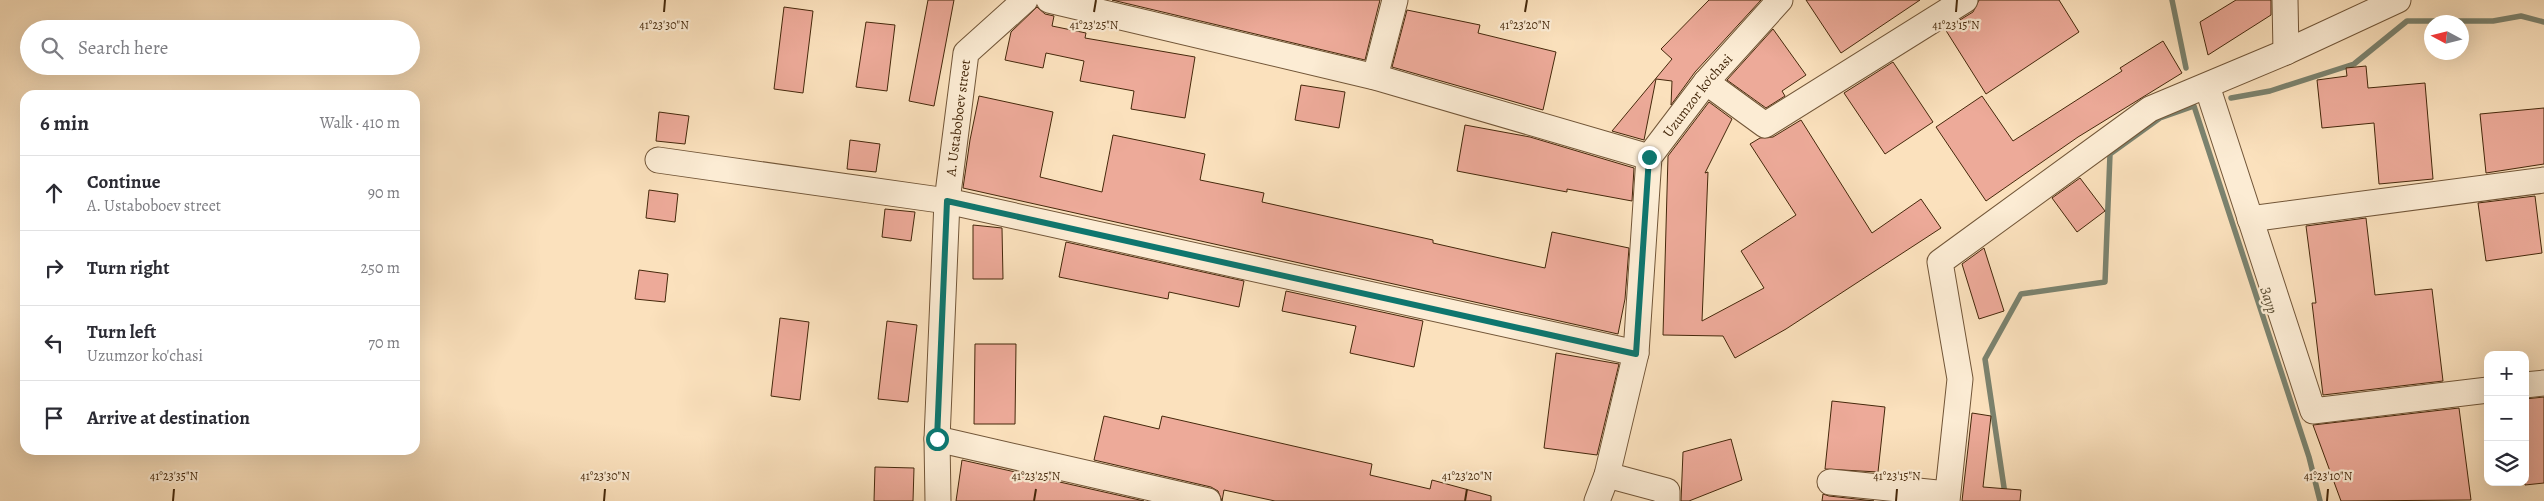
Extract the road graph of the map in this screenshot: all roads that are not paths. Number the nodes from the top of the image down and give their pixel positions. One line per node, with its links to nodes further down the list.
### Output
1 (1025, 0): 15 (street, A. Ustaboboev street)
2 (1049, 0): 9 (street)
3 (1394, 0): 9 (street)
4 (1780, 0): 10 (street, Uzumzor ko'chasi)
5 (1965, 0): 10 (street)
6 (2285, 0): 8 (street)
7 (2398, 0): 8 (street)
8 (2286, 52): 11 (street)
9 (1375, 77): 12 (street)
10 (1706, 82): 12 (street, Uzumzor ko'chasi)
11 (2207, 86): 16 (street); 24 (street)
12 (1649, 157): 17 (street)
13 (658, 160): 15 (street)
14 (2544, 180): 16 (street)
15 (947, 201): 17 (street); 21 (street, A. Ustaboboev street)
16 (2250, 219): 20 (street)
17 (1636, 354): 22 (street)
18 (2544, 383): 19 (street)
19 (2529, 385)
20 (2484, 390)
21 (937, 439): 25 (street, A. Ustaboboev street); 26 (street)
22 (1607, 475): 27 (street); 28 (street)
23 (1830, 482): 24 (street)
24 (1947, 498)
25 (938, 501)
26 (1208, 501)
27 (1597, 501)
28 (1667, 501)

